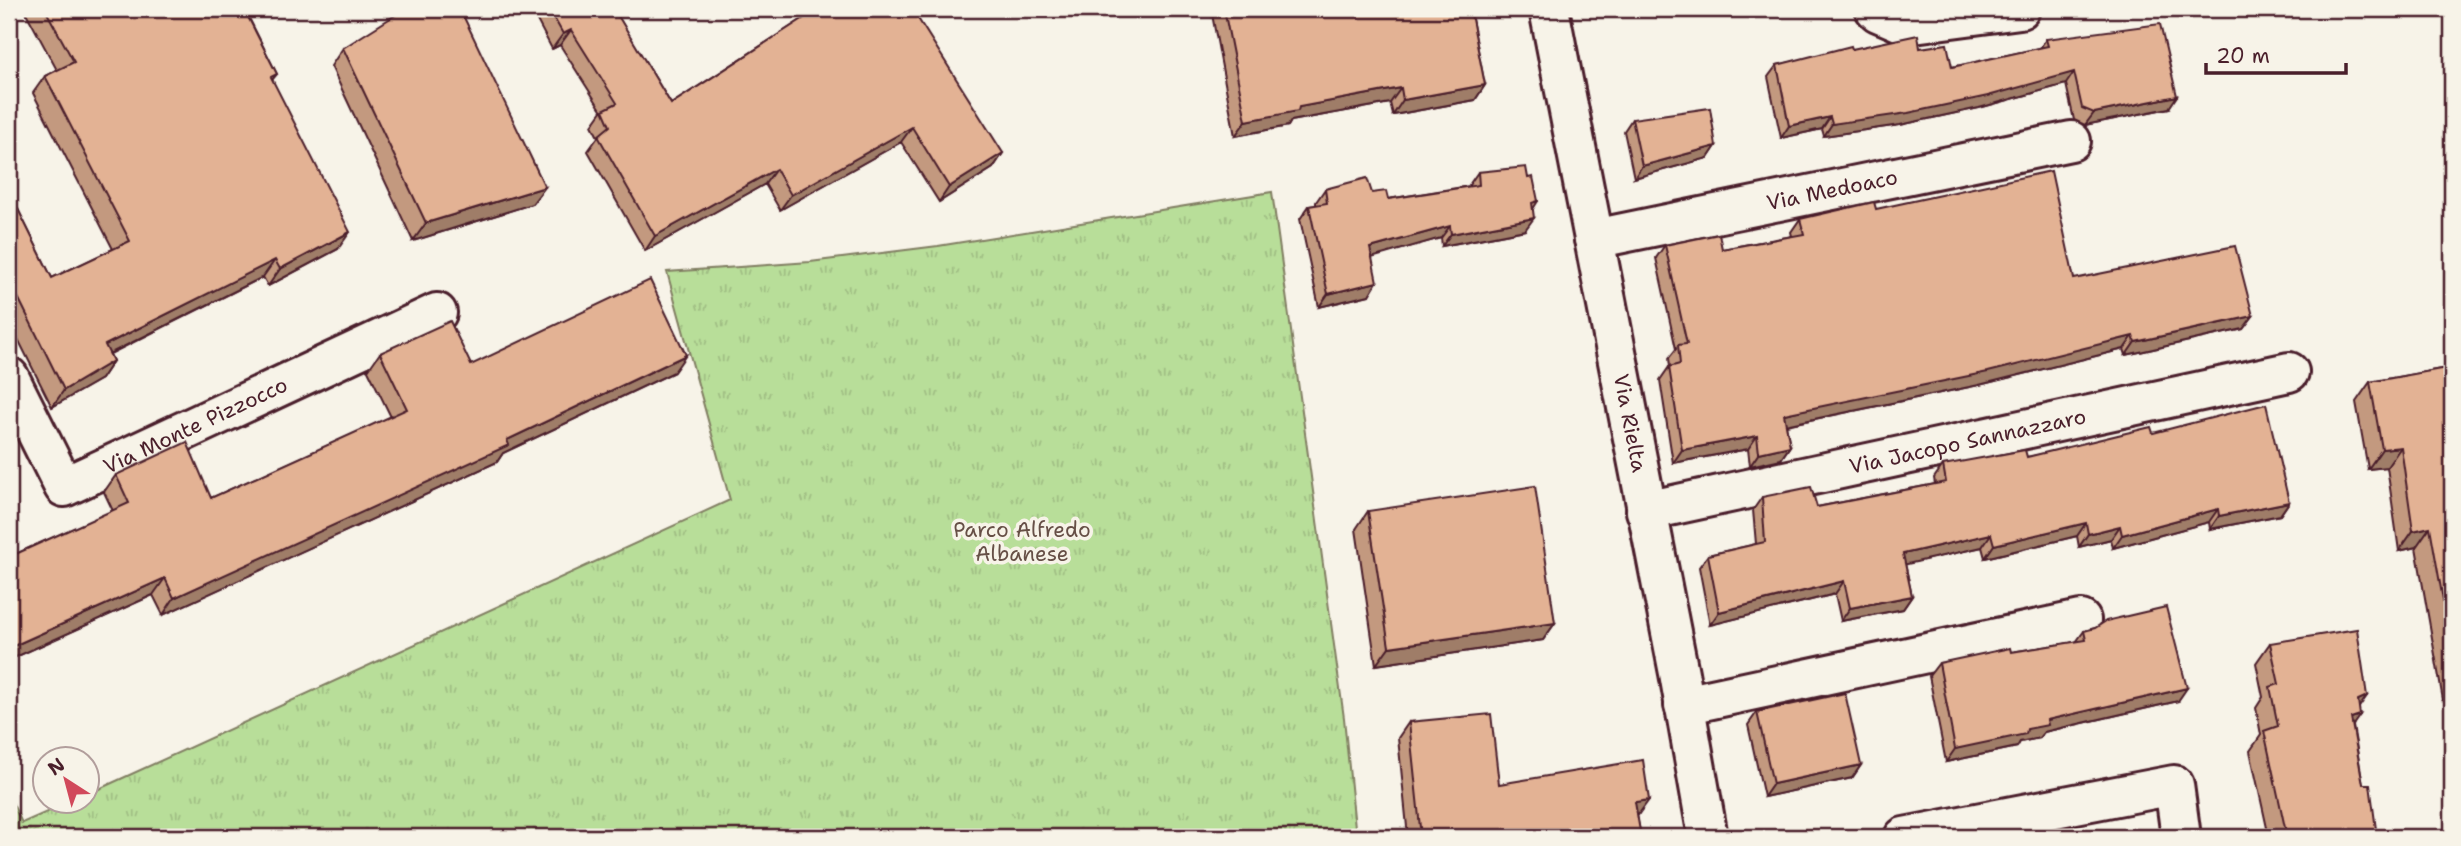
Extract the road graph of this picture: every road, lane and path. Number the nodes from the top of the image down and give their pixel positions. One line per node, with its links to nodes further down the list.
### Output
1 (1549, 9): 5 (street, Via Rielta)
2 (1875, 9): 3 (street)
3 (2020, 9)
4 (2071, 141): 5 (street, Via Medoaco)
5 (1594, 239): 9 (street, Via Rielta)
6 (437, 313): 8 (street, Via Monte Pizzocco)
7 (2289, 372): 9 (street, Via Jacopo Sannazzaro)
8 (9, 377)
9 (1646, 511): 11 (street, Via Rielta)
10 (2081, 620): 11 (street)
11 (1684, 705): 12 (street, Via Rielta)
12 (1708, 837)
13 (1904, 837): 14 (street)
14 (2181, 837)

